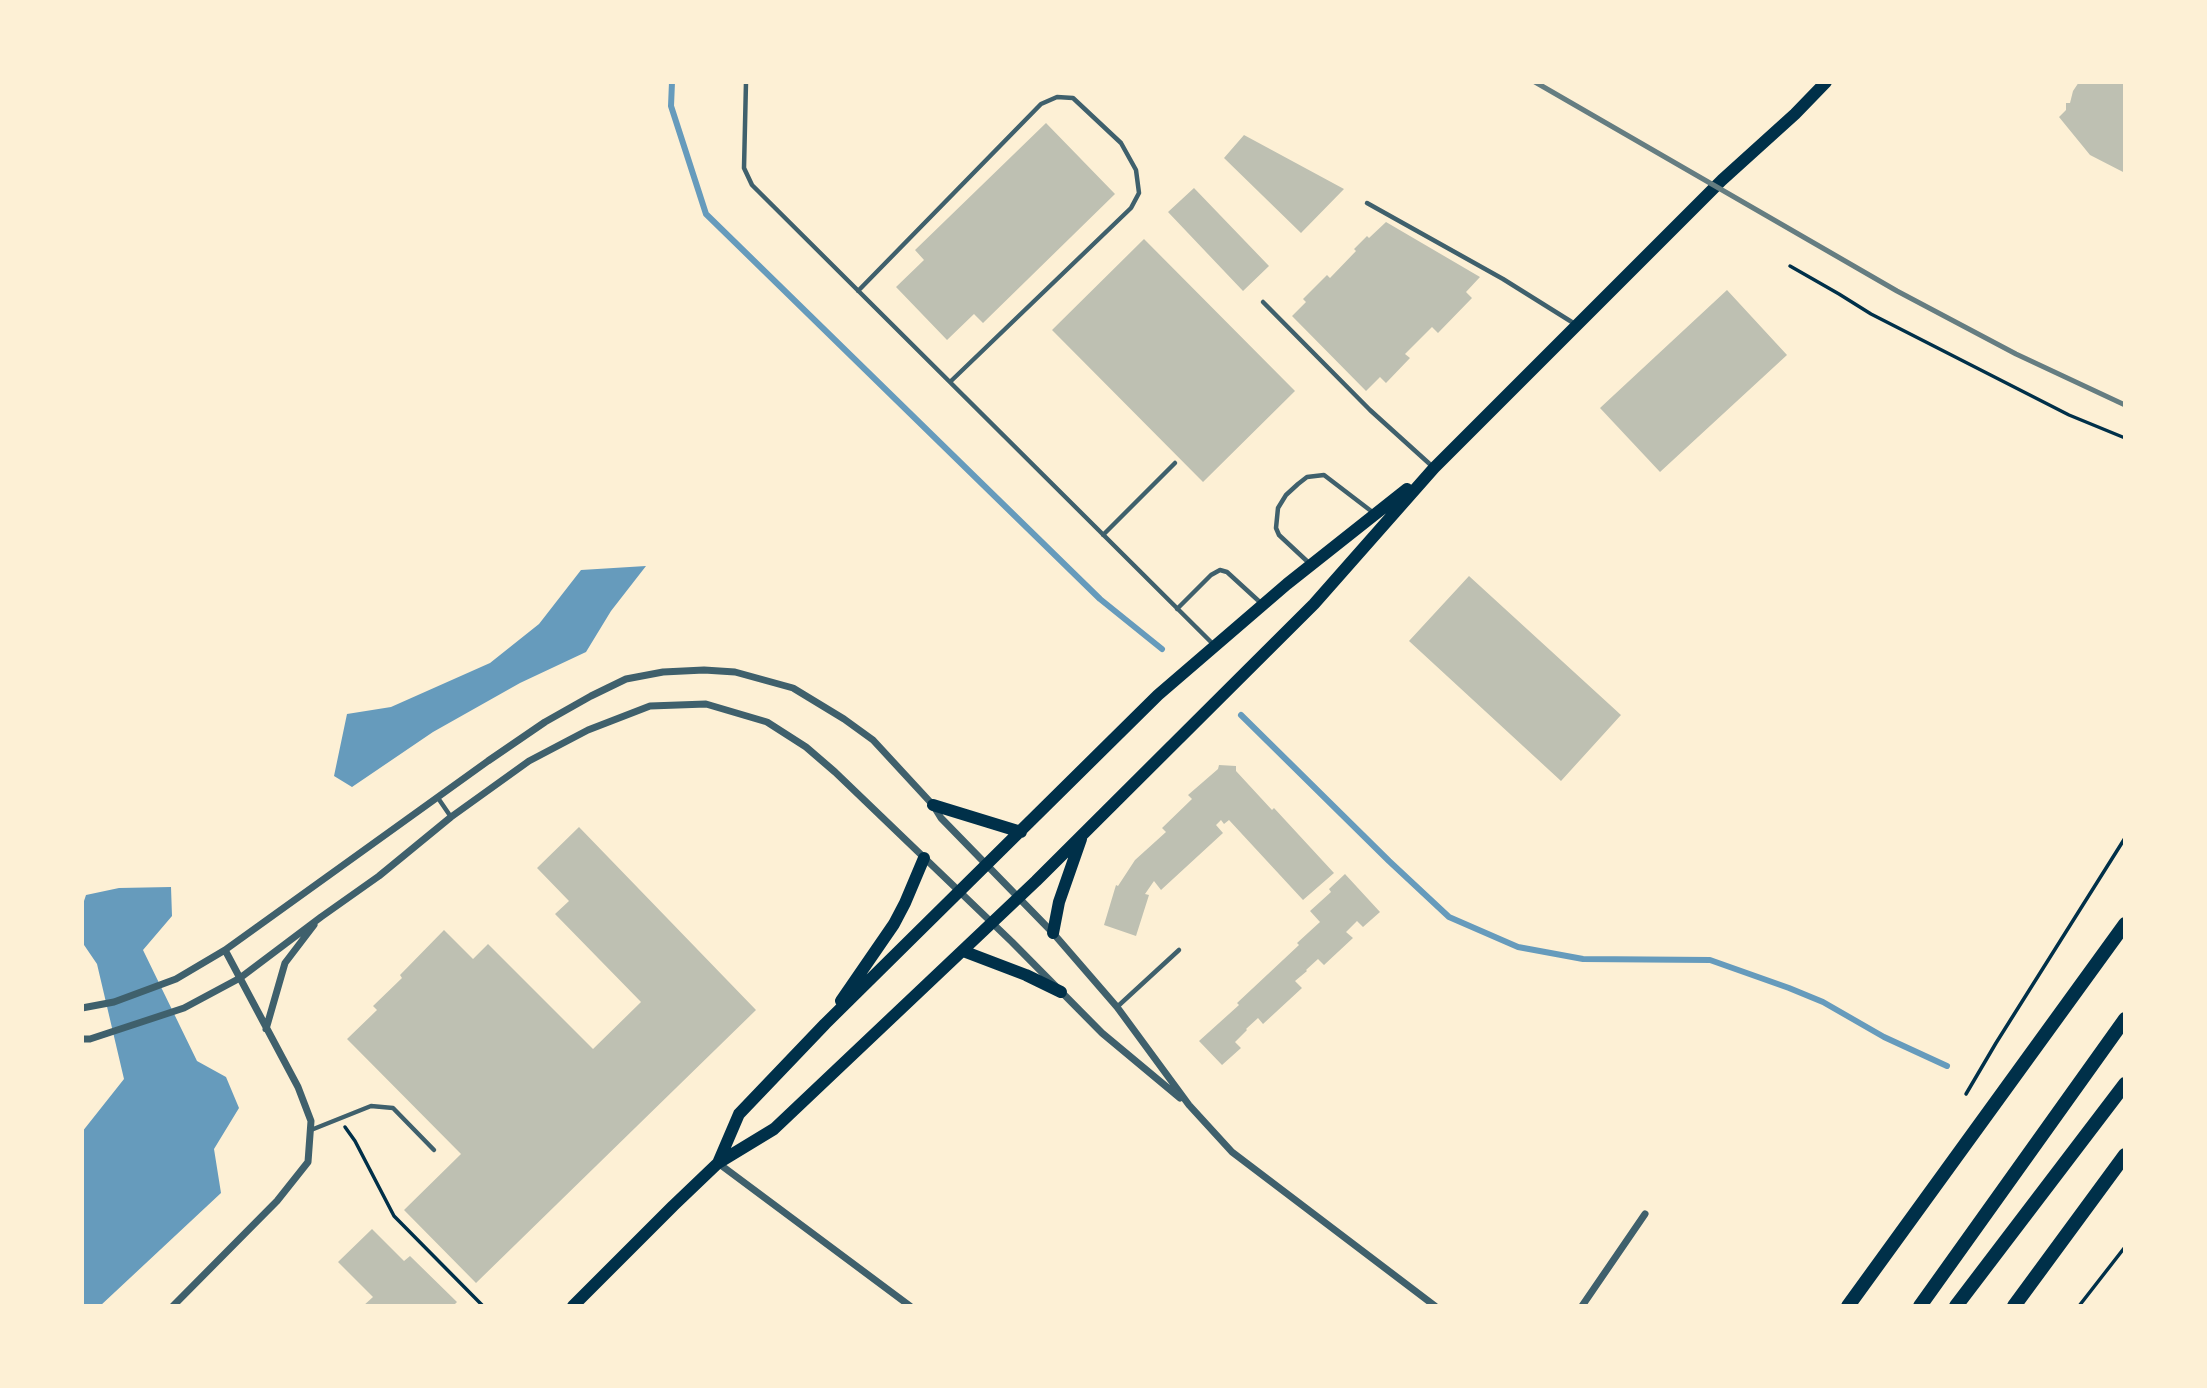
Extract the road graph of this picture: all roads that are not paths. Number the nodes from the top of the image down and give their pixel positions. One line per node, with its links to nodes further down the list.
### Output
1 (746, 82): 4 (lane)
2 (1818, 85): 6 (main road)
3 (1367, 203): 6 (lane)
4 (858, 292): 7 (lane); 7 (lane)
5 (1263, 302): 9 (lane)
6 (1577, 326): 9 (main road)
7 (950, 382): 11 (lane)
8 (1175, 463): 11 (lane)
9 (1434, 468): 10 (main road); 20 (main road)
10 (1375, 515): 12 (main road); 12 (lane)
11 (1103, 535): 14 (lane)
12 (1311, 565): 13 (main road)
13 (1263, 604): 14 (lane); 15 (main road)
14 (1177, 609): 15 (lane)
15 (1215, 646): 19 (main road)
16 (438, 798): 17 (street); 18 (lane); 29 (street)
17 (933, 805): 19 (main road); 22 (street)
18 (451, 817): 21 (street); 25 (street)
19 (1021, 832): 22 (main road)
20 (1082, 835): 24 (main road); 28 (main road)
21 (924, 858): 23 (street); 37 (main road)
22 (987, 865): 23 (main road); 24 (street)
23 (959, 893): 26 (street); 37 (main road)
24 (1018, 897): 26 (main road); 28 (street)
25 (321, 916): 32 (street); 38 (street)
26 (992, 923): 31 (main road); 33 (street)
27 (2125, 924): 53 (highway)
28 (1053, 933): 34 (street)
29 (225, 950): 32 (street); 35 (street)
30 (1178, 950): 34 (lane)
31 (963, 951): 33 (main road); 45 (main road)
32 (240, 978): 38 (street); 39 (street)
33 (1061, 992): 41 (street)
34 (1117, 1007): 41 (street)
35 (82, 1008)
36 (2125, 1019): 54 (highway)
37 (825, 1024): 45 (main road)
38 (266, 1029): 42 (street)
39 (86, 1039)
40 (2125, 1084): 55 (highway)
41 (1189, 1105): 51 (street)
42 (310, 1130): 43 (lane); 48 (street)
43 (434, 1150)
44 (2125, 1155): 47 (highway)
45 (718, 1163): 49 (main road); 50 (street)
46 (1645, 1214): 52 (street)
47 (2018, 1303)
48 (173, 1306)
49 (573, 1306)
50 (910, 1306)
51 (1436, 1306)
52 (1583, 1306)
53 (1848, 1306)
54 (1920, 1306)
55 (1956, 1306)

